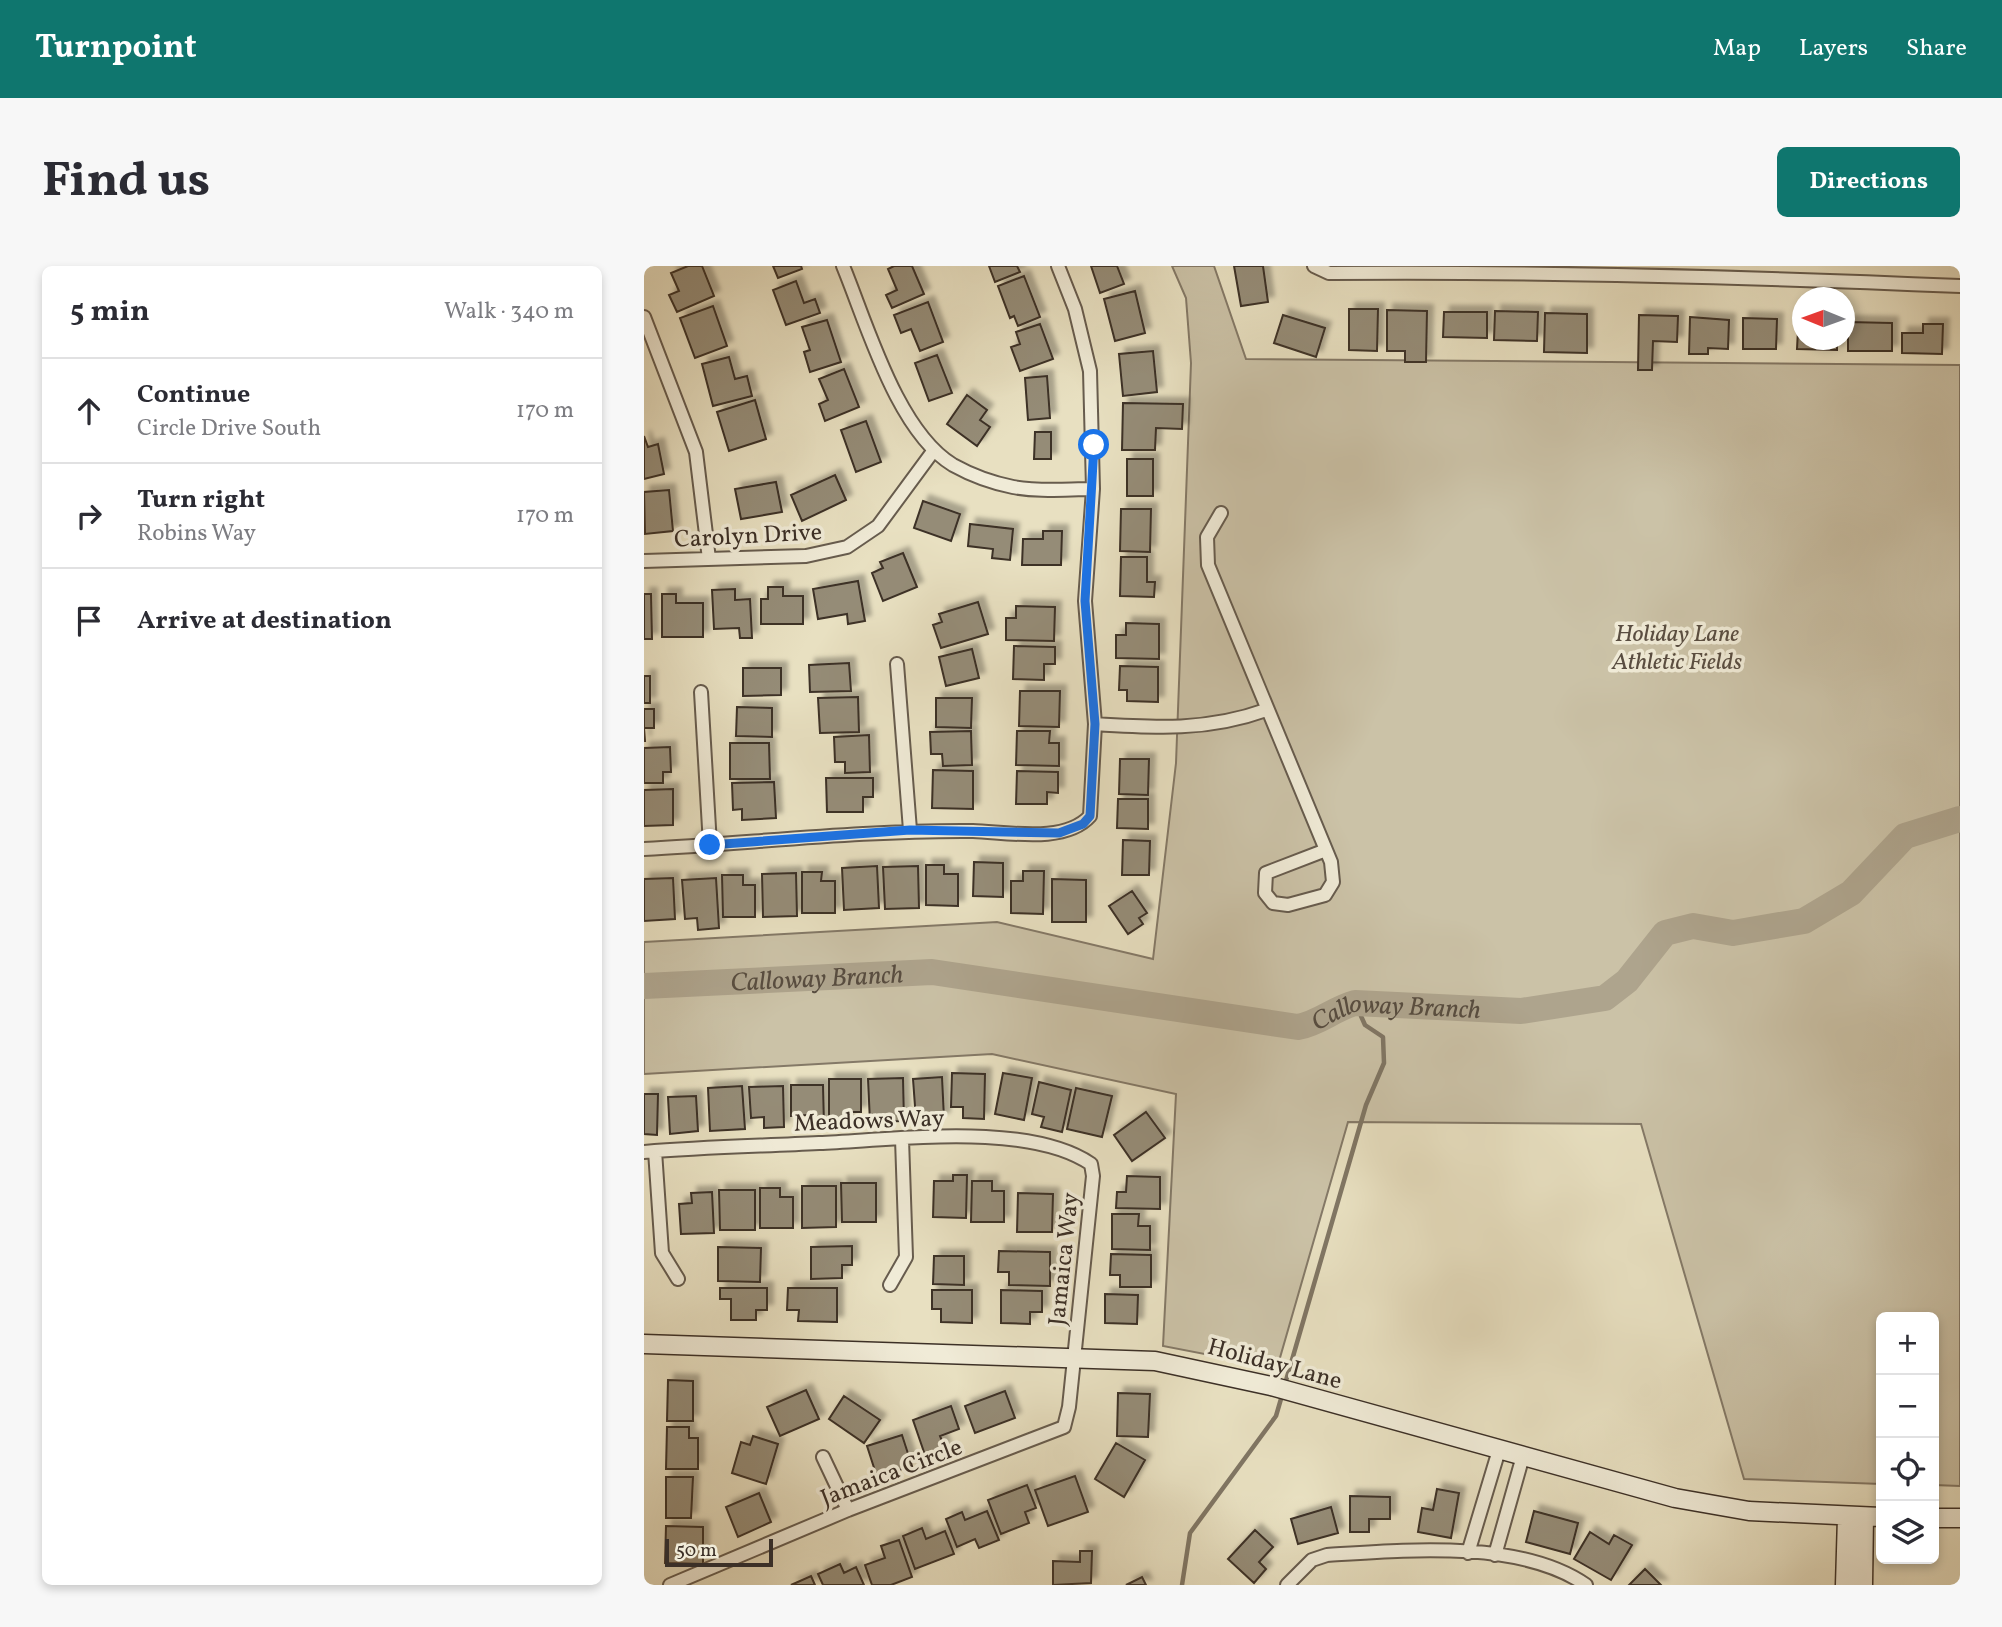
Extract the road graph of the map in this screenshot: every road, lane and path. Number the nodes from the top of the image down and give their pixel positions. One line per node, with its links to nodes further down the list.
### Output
1 (843, 266): 9 (street)
2 (1058, 266): 10 (street)
3 (1314, 266): 4 (street)
4 (1467, 269): 5 (street)
5 (1614, 270): 6 (street)
6 (1782, 272): 7 (street)
7 (1960, 286)
8 (644, 317): 12 (street)
9 (934, 450): 10 (street); 12 (street, Carolyn Drive)
10 (1093, 489): 17 (street)
11 (1221, 513): 16 (street)
12 (709, 559): 13 (street, Carolyn Drive)
13 (644, 561)
14 (897, 664): 18 (street)
15 (701, 692): 19 (street)
16 (1266, 710): 17 (street); 21 (street)
17 (1095, 724): 18 (street)
18 (910, 830): 19 (street)
19 (710, 845): 20 (street)
20 (644, 849)
21 (1326, 849): 21 (street)
22 (902, 1139): 23 (street, Meadows Way); 24 (street, Meadows Way); 26 (street)
23 (650, 1151): 25 (street)
24 (1091, 1164): 28 (street, Jamaica Way)
25 (678, 1279)
26 (890, 1285)
27 (644, 1345): 28 (street, Holiday Lane)
28 (1074, 1358): 29 (street, Holiday Lane); 32 (street, Jamaica Circle)
29 (1499, 1450): 31 (street, Holiday Lane); 36 (street)
30 (823, 1457): 32 (street)
31 (1523, 1457): 33 (street, Holiday Lane); 37 (street)
32 (848, 1510): 38 (street, Jamaica Circle)
33 (1864, 1517): 41 (street); 42 (street)
34 (1939, 1518): 35 (street)
35 (1960, 1518)
36 (1468, 1553): 37 (street); 39 (street)
37 (1495, 1555): 40 (street)
38 (670, 1585)
39 (1287, 1585)
40 (1586, 1585)
41 (1845, 1585)
42 (1863, 1585)

